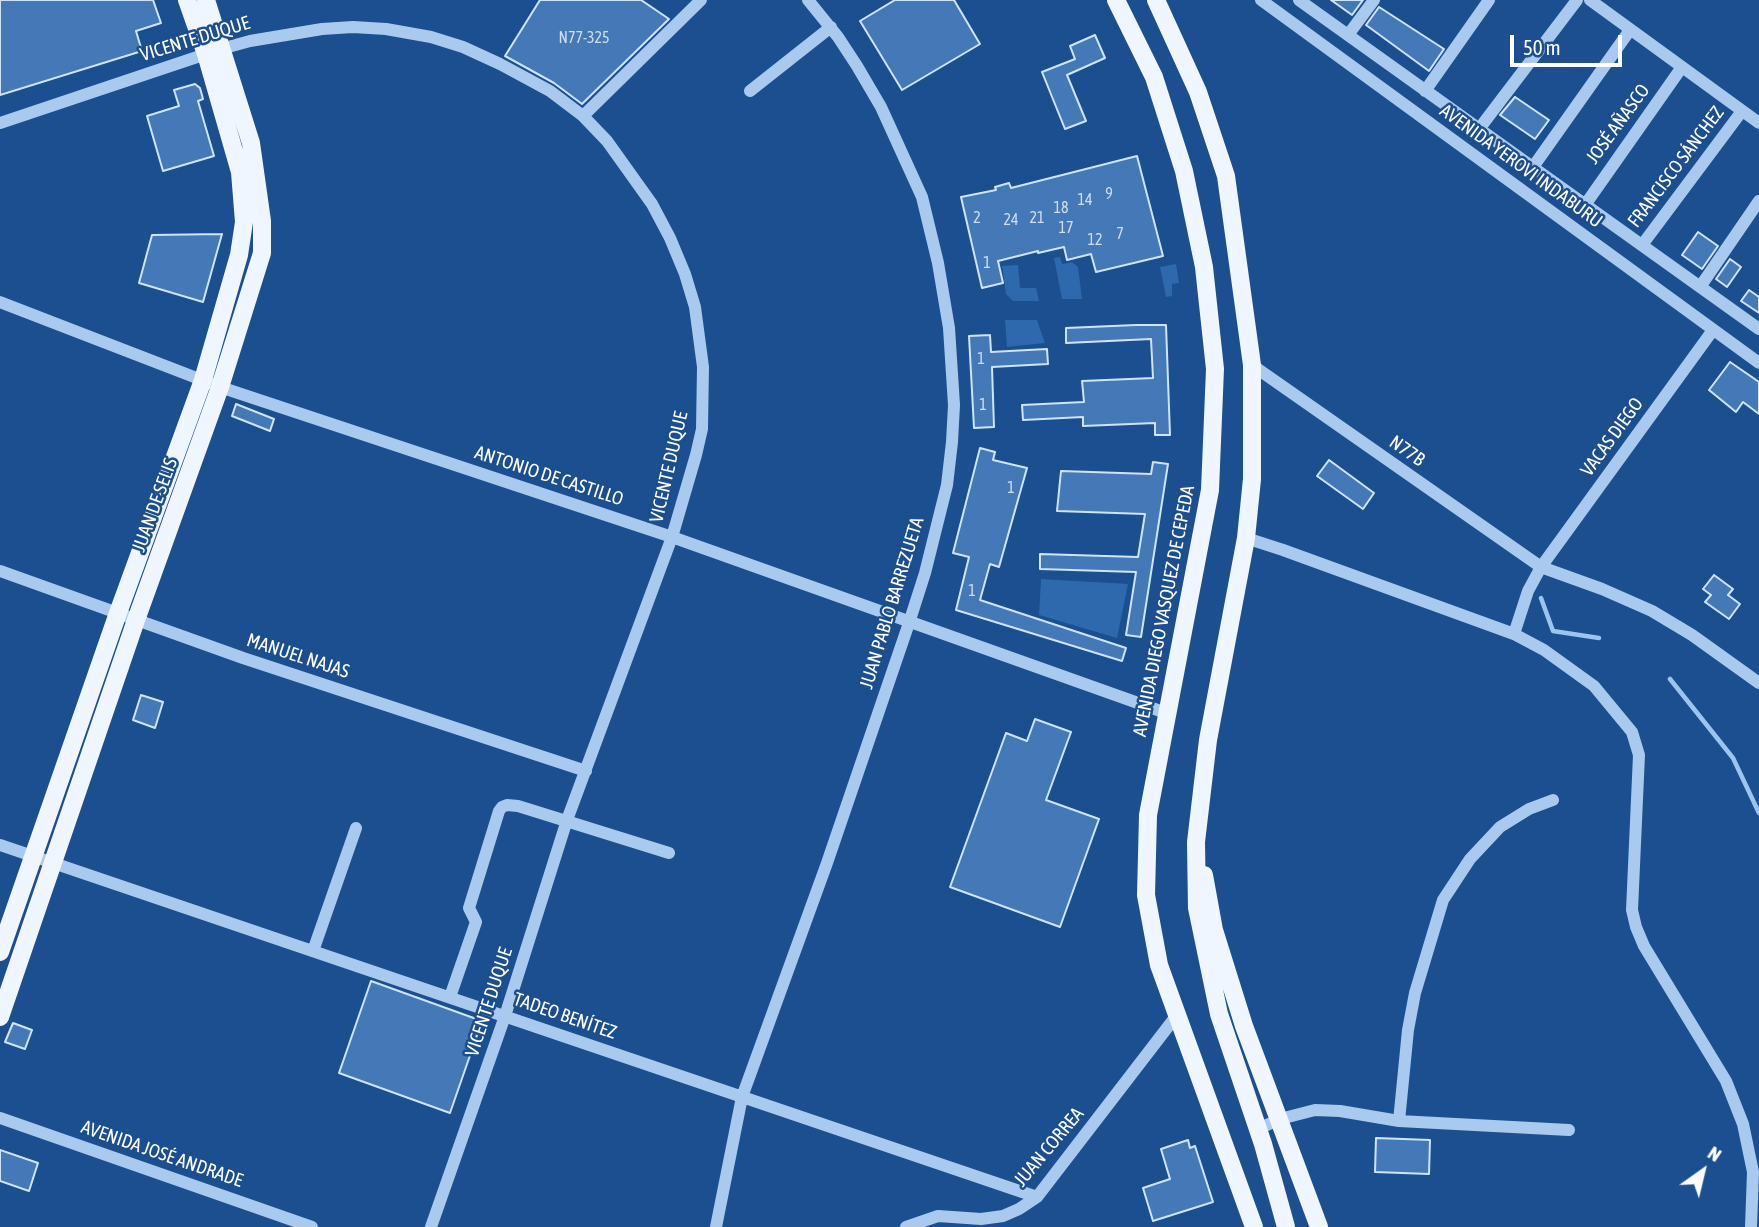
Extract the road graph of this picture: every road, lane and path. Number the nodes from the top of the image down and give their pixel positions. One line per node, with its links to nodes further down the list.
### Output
1 (187, 0): 16 (main road, JUAN DE SELIS)
2 (206, 0): 16 (main road, JUAN DE SELIS)
3 (701, 0): 21 (street)
4 (808, 0): 13 (street, JUAN PABLO BARREZUETA)
5 (1116, 0): 46 (main road, AVENIDA DIEGO VASQUEZ DE CEPEDA)
6 (1261, 0): 32 (street, AVENIDA YEROVI INDABURU)
7 (1299, 0): 15 (street, AVENIDA YEROVI INDABURU)
8 (1374, 0): 15 (street)
9 (1489, 0): 19 (street)
10 (1577, 0): 24 (street)
11 (1590, 0): 14 (street)
12 (1161, 3): 34 (main road)
13 (831, 27): 18 (street); 43 (street, JUAN PABLO BARREZUETA)
14 (1630, 30): 17 (street); 25 (street)
15 (1348, 35): 19 (street, AVENIDA YEROVI INDABURU)
16 (213, 51): 21 (street, VICENTE DUQUE); 22 (street, VICENTE DUQUE); 35 (main road, JUAN DE SELIS); 36 (main road, JUAN DE SELIS)
17 (1682, 67): 20 (street); 27 (street, JOSÉ AÑASCO)
18 (750, 91)
19 (1426, 91): 24 (street, AVENIDA YEROVI INDABURU)
20 (1742, 111): 23 (street); 28 (street, FRANCISCO SÁNCHEZ)
21 (583, 117): 37 (street, VICENTE DUQUE)
22 (0, 122)
23 (1759, 123)
24 (1479, 129): 25 (street, AVENIDA YEROVI INDABURU)
25 (1533, 167): 27 (street, AVENIDA YEROVI INDABURU)
26 (1759, 201): 29 (street)
27 (1585, 205): 28 (street, AVENIDA YEROVI INDABURU)
28 (1642, 245): 29 (street, AVENIDA YEROVI INDABURU)
29 (1700, 287): 31 (street, AVENIDA YEROVI INDABURU)
30 (0, 302): 35 (street, ANTONIO DE CASTILLO)
31 (1759, 329)
32 (1713, 330): 33 (street, AVENIDA YEROVI INDABURU); 39 (street, VACAS DIEGO)
33 (1759, 363)
34 (1252, 365): 38 (main road); 39 (street, N77B)
35 (203, 380): 36 (street, ANTONIO DE CASTILLO); 41 (main road, JUAN DE SELIS)
36 (220, 387): 37 (street, ANTONIO DE CASTILLO); 42 (main road, JUAN DE SELIS)
37 (672, 537): 43 (street, ANTONIO DE CASTILLO); 47 (street, VICENTE DUQUE)
38 (1246, 538): 44 (street); 51 (main road)
39 (1541, 568): 44 (street, VACAS DIEGO); 45 (street, N77B)
40 (0, 571): 41 (street, MANUEL NAJAS)
41 (118, 613): 42 (street, MANUEL NAJAS); 54 (main road, JUAN DE SELIS)
42 (136, 620): 47 (street, MANUEL NAJAS); 55 (main road, JUAN DE SELIS)
43 (909, 623): 46 (street, ANTONIO DE CASTILLO); 62 (street, JUAN PABLO BARREZUETA)
44 (1514, 634): 76 (street)
45 (1759, 683)
46 (1166, 713): 59 (main road, AVENIDA DIEGO VASQUEZ DE CEPEDA)
47 (586, 771): 49 (street, VICENTE DUQUE)
48 (1553, 800): 65 (street)
49 (567, 820): 53 (street); 58 (street); 60 (street, VICENTE DUQUE)
50 (356, 828): 56 (street)
51 (1196, 842): 64 (main road); 66 (main road)
52 (0, 845): 54 (street, TADEO BENÍTEZ)
53 (669, 853)
54 (35, 857): 55 (street, TADEO BENÍTEZ); 57 (main road, JUAN DE SELIS)
55 (54, 864): 56 (street, TADEO BENÍTEZ); 61 (main road, JUAN DE SELIS)
56 (313, 951): 58 (street, TADEO BENÍTEZ)
57 (0, 952)
58 (450, 997): 60 (street, TADEO BENÍTEZ)
59 (1177, 1015): 68 (street, JUAN CORREA); 73 (main road, AVENIDA DIEGO VASQUEZ DE CEPEDA)
60 (505, 1016): 62 (street, TADEO BENÍTEZ); 70 (street, VICENTE DUQUE)
61 (0, 1017)
62 (742, 1097): 68 (street, TADEO BENÍTEZ); 71 (street, JUAN PABLO BARREZUETA)
63 (0, 1118): 69 (street, AVENIDA JOSÉ ANDRADE)
64 (1280, 1119): 65 (street); 66 (street); 75 (main road)
65 (1399, 1121): 67 (street)
66 (1258, 1129): 74 (main road)
67 (1569, 1130)
68 (1037, 1197): 72 (street, JUAN CORREA)
69 (312, 1227)
70 (431, 1227)
71 (716, 1227)
72 (906, 1227)
73 (1254, 1227)
74 (1286, 1227)
75 (1319, 1227)
76 (1751, 1227)

